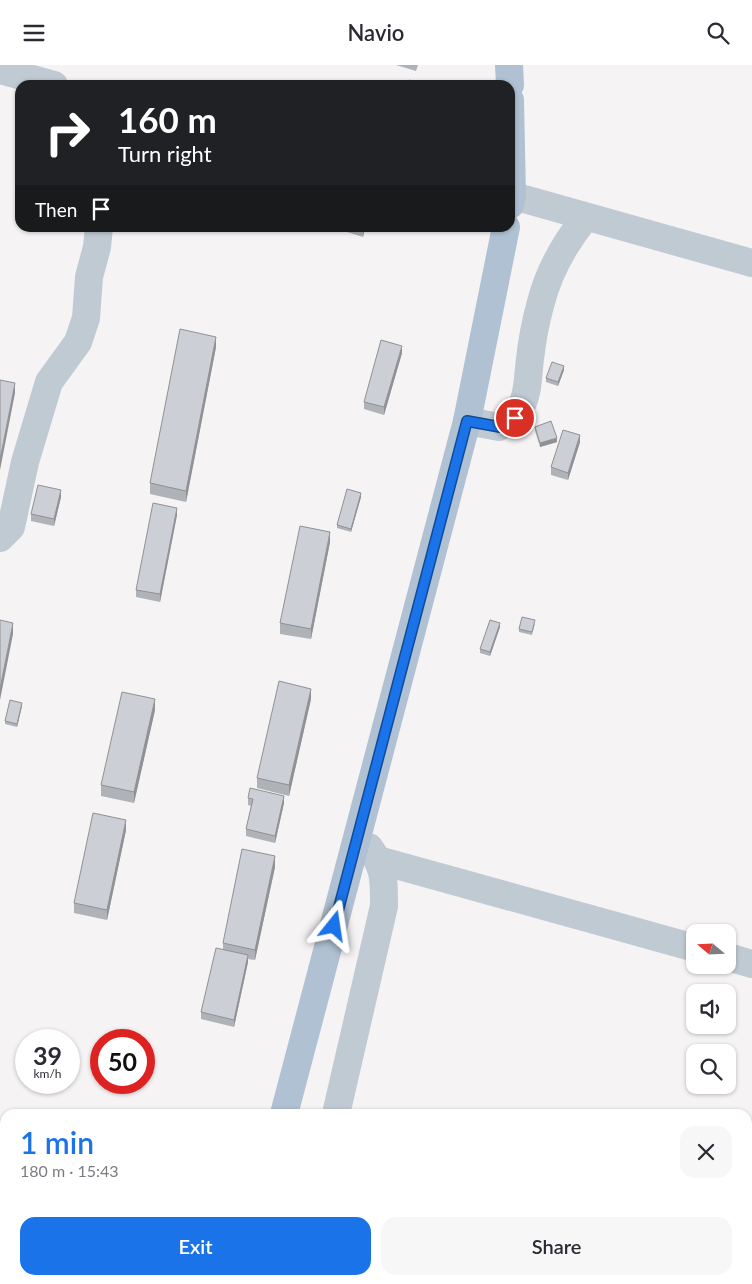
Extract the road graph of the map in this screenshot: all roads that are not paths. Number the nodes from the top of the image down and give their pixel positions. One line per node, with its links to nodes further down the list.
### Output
1 (509, 65): 4 (main road)
2 (0, 69): 3 (street)
3 (37, 80)
4 (510, 80)
5 (515, 200): 6 (street)
6 (584, 218): 9 (street); 10 (street)
7 (98, 232): 11 (street)
8 (505, 232): 10 (main road)
9 (752, 263)
10 (467, 421): 12 (main road)
11 (0, 538)
12 (358, 832): 13 (street); 17 (main road)
13 (378, 859): 14 (street); 18 (street)
14 (686, 945)
15 (736, 959): 16 (street)
16 (752, 964)
17 (285, 1109)
18 (337, 1109)

